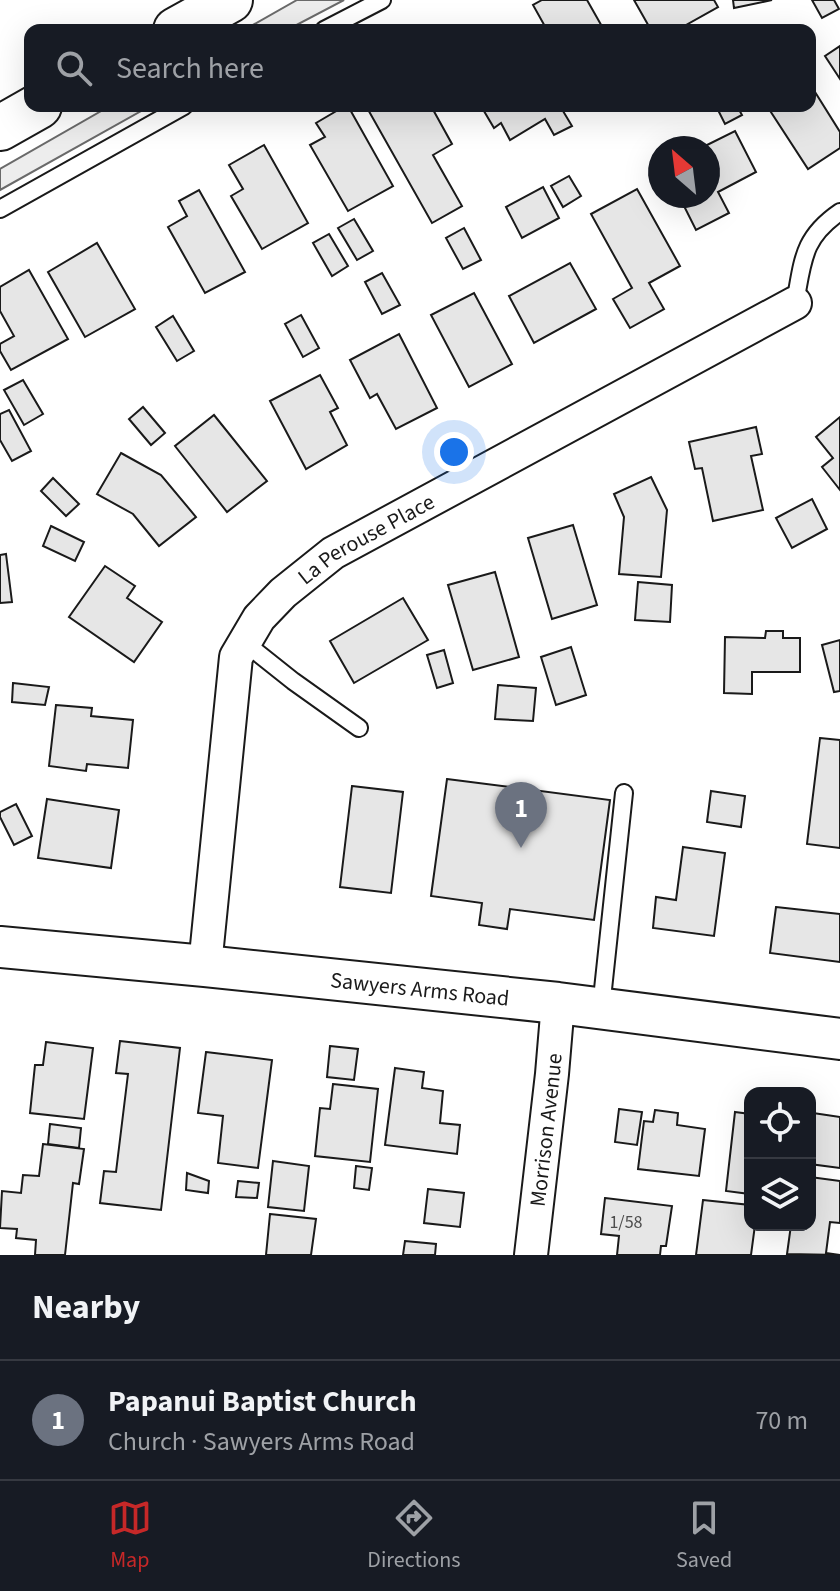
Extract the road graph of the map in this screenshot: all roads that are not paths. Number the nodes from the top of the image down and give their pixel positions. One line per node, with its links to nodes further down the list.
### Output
1 (230, 0): 3 (main road)
2 (382, 0): 4 (lane)
3 (187, 24)
4 (336, 24)
5 (28, 112): 7 (main road)
6 (173, 112): 8 (lane)
7 (0, 128)
8 (0, 209)
9 (840, 212): 10 (lane)
10 (795, 303): 11 (street, La Perouse Place)
11 (244, 642): 12 (lane); 15 (street, La Perouse Place)
12 (359, 728)
13 (624, 793): 17 (lane)
14 (0, 947): 15 (street, Sawyers Arms Road)
15 (205, 966): 16 (street, Sawyers Arms Road)
16 (558, 1003): 17 (street, Sawyers Arms Road); 19 (street, Morrison Avenue)
17 (601, 1008): 18 (street, Sawyers Arms Road)
18 (840, 1039)
19 (531, 1255)

